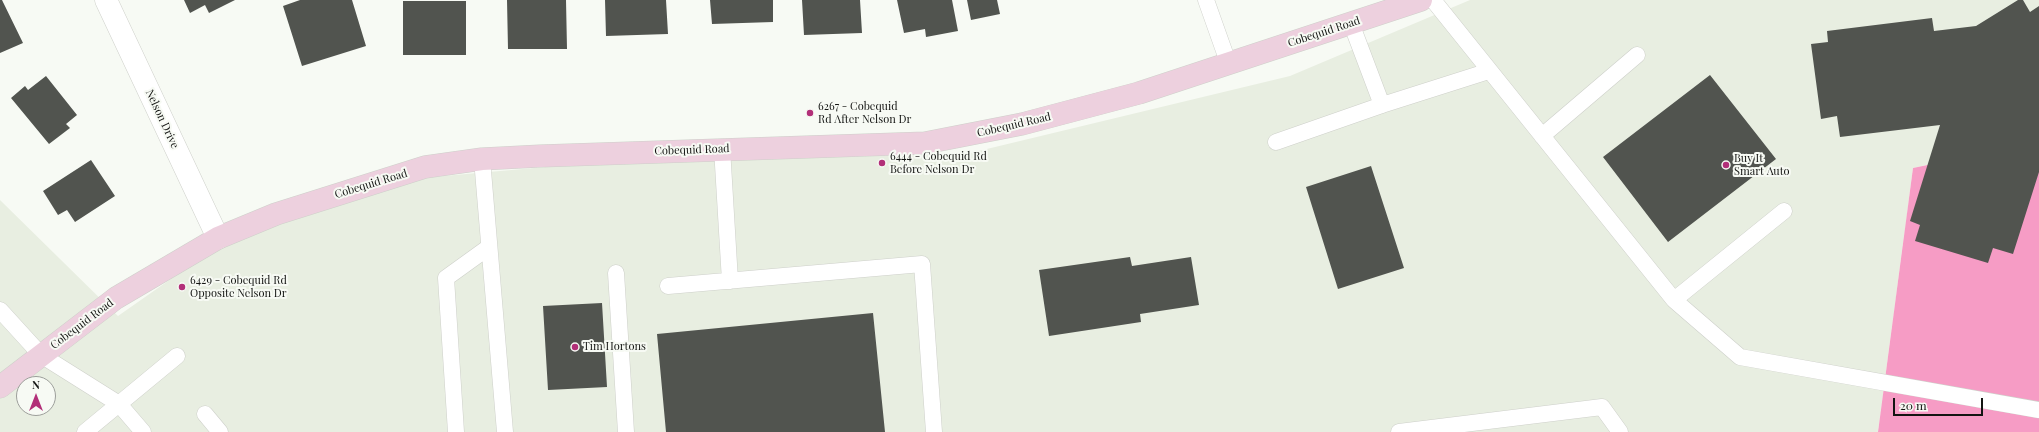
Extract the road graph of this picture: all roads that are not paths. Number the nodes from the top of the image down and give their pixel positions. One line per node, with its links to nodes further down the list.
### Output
1 (106, 0): 15 (street, Nelson Drive)
2 (1206, 0): 7 (lane)
3 (1421, 0): 5 (main road, Cobequid Road)
4 (1433, 0): 8 (lane)
5 (1351, 23): 7 (main road, Cobequid Road); 9 (lane)
6 (1636, 55): 10 (lane)
7 (1228, 62): 12 (main road, Cobequid Road)
8 (1489, 71): 9 (lane); 10 (lane)
9 (1382, 105): 11 (lane)
10 (1542, 136): 20 (lane)
11 (1276, 142)
12 (722, 148): 13 (main road, Cobequid Road); 18 (lane)
13 (482, 159): 15 (main road, Cobequid Road); 16 (lane)
14 (1784, 211): 20 (lane)
15 (218, 238): 22 (main road, Cobequid Road)
16 (490, 246): 31 (lane); 32 (lane)
17 (616, 274): 33 (lane)
18 (730, 281): 19 (lane); 34 (lane)
19 (668, 286)
20 (1674, 300): 26 (lane)
21 (0, 310): 22 (lane)
22 (41, 355): 24 (main road, Cobequid Road); 25 (lane)
23 (177, 356): 25 (lane)
24 (0, 386)
25 (119, 404): 28 (lane); 29 (lane)
26 (2039, 410)
27 (205, 414): 30 (lane)
28 (85, 432)
29 (143, 432)
30 (220, 432)
31 (456, 432)
32 (505, 432)
33 (626, 432)
34 (934, 432)
35 (1399, 432): 36 (lane)
36 (1620, 432)

